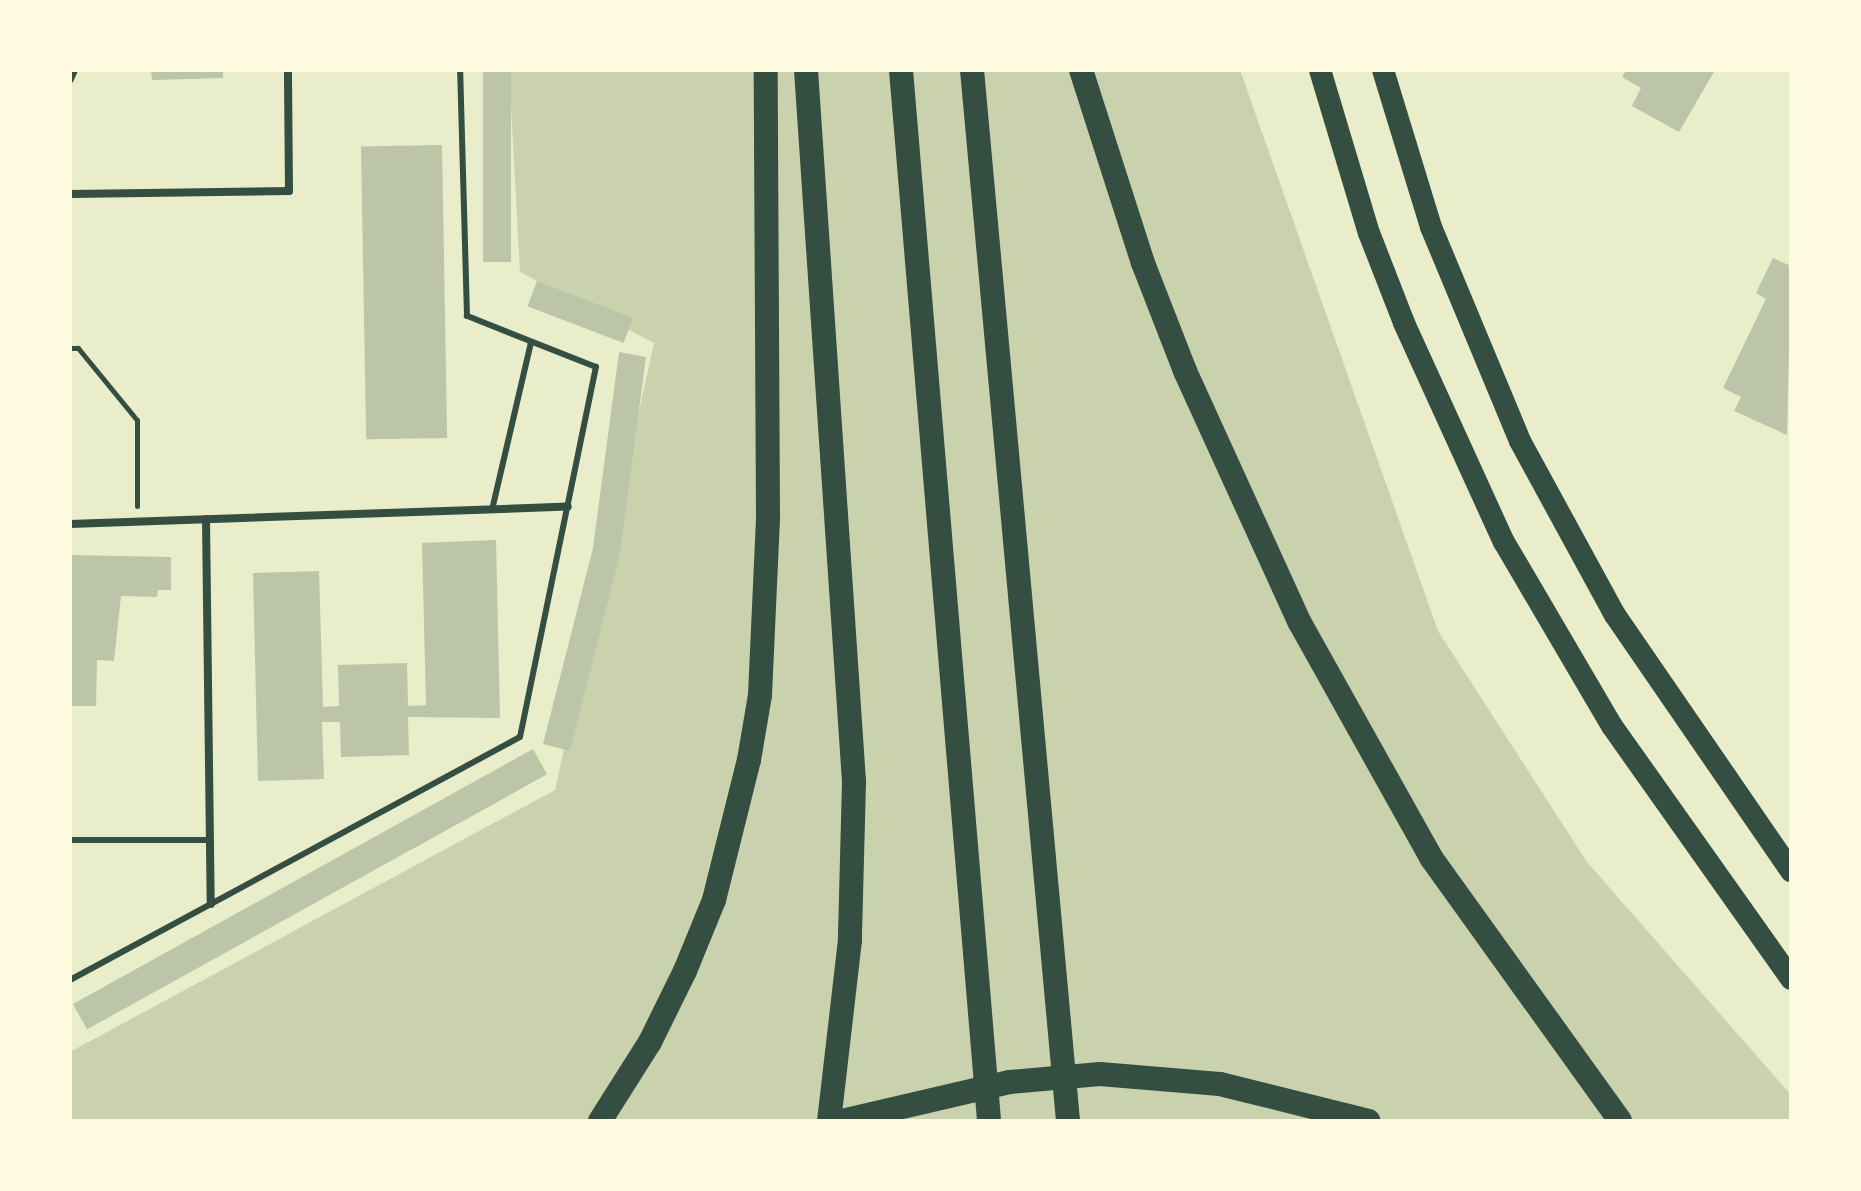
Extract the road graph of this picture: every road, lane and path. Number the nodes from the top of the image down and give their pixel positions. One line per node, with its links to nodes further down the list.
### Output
1 (74, 70): 11 (street)
2 (288, 70): 12 (street)
3 (460, 70): 13 (lane)
4 (766, 70): 26 (highway)
5 (806, 70): 27 (highway)
6 (901, 70): 29 (highway)
7 (972, 70): 30 (highway)
8 (1081, 70): 32 (highway)
9 (1320, 70): 24 (highway)
10 (1383, 70): 22 (highway)
11 (70, 79)
12 (70, 194)
13 (531, 342): 15 (lane); 16 (lane)
14 (70, 348): 18 (path)
15 (568, 507): 16 (street); 23 (lane)
16 (492, 510): 17 (street)
17 (206, 519): 18 (street); 21 (street)
18 (137, 521): 19 (street)
19 (70, 524)
20 (70, 840): 21 (lane)
21 (210, 840): 23 (street)
22 (1791, 871)
23 (211, 904): 25 (lane)
24 (1791, 979)
25 (70, 980)
26 (600, 1121)
27 (829, 1121)
28 (842, 1121): 31 (highway)
29 (989, 1121)
30 (1068, 1121)
31 (1368, 1121)
32 (1620, 1121)

